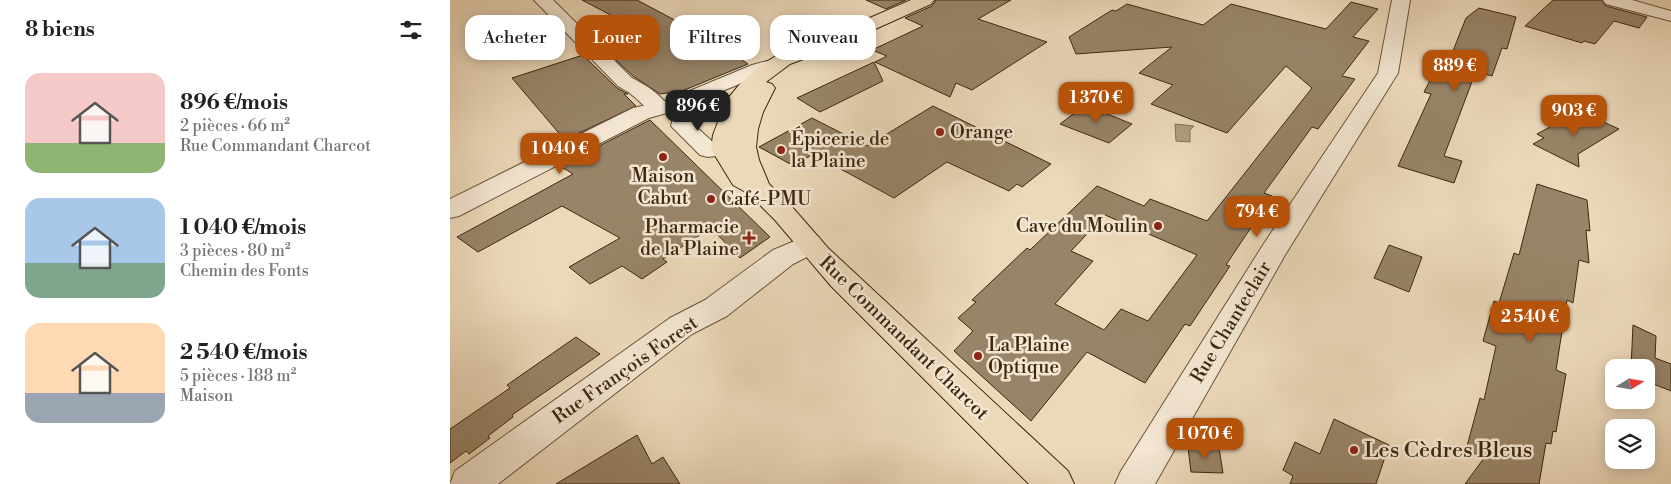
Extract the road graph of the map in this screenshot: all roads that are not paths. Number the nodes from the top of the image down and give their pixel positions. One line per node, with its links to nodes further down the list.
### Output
1 (925, 0): 6 (main road)
2 (1401, 0): 19 (street, Rue Chanteclair)
3 (1612, 0): 5 (street)
4 (544, 2): 10 (street)
5 (1671, 16)
6 (876, 22)
7 (787, 60): 9 (main road)
8 (798, 60): 12 (main road)
9 (775, 65): 11 (street); 12 (main road)
10 (658, 107): 11 (street); 15 (street)
11 (686, 109): 12 (street); 13 (street)
12 (742, 114): 13 (main road); 14 (main road, Rue Commandant Charcot)
13 (723, 149): 14 (main road, Rue Commandant Charcot)
14 (758, 188): 16 (main road, Rue Commandant Charcot)
15 (450, 210)
16 (809, 244): 17 (street, Rue François Forest); 18 (main road, Rue Commandant Charcot)
17 (468, 484)
18 (1055, 484)
19 (1134, 484)

